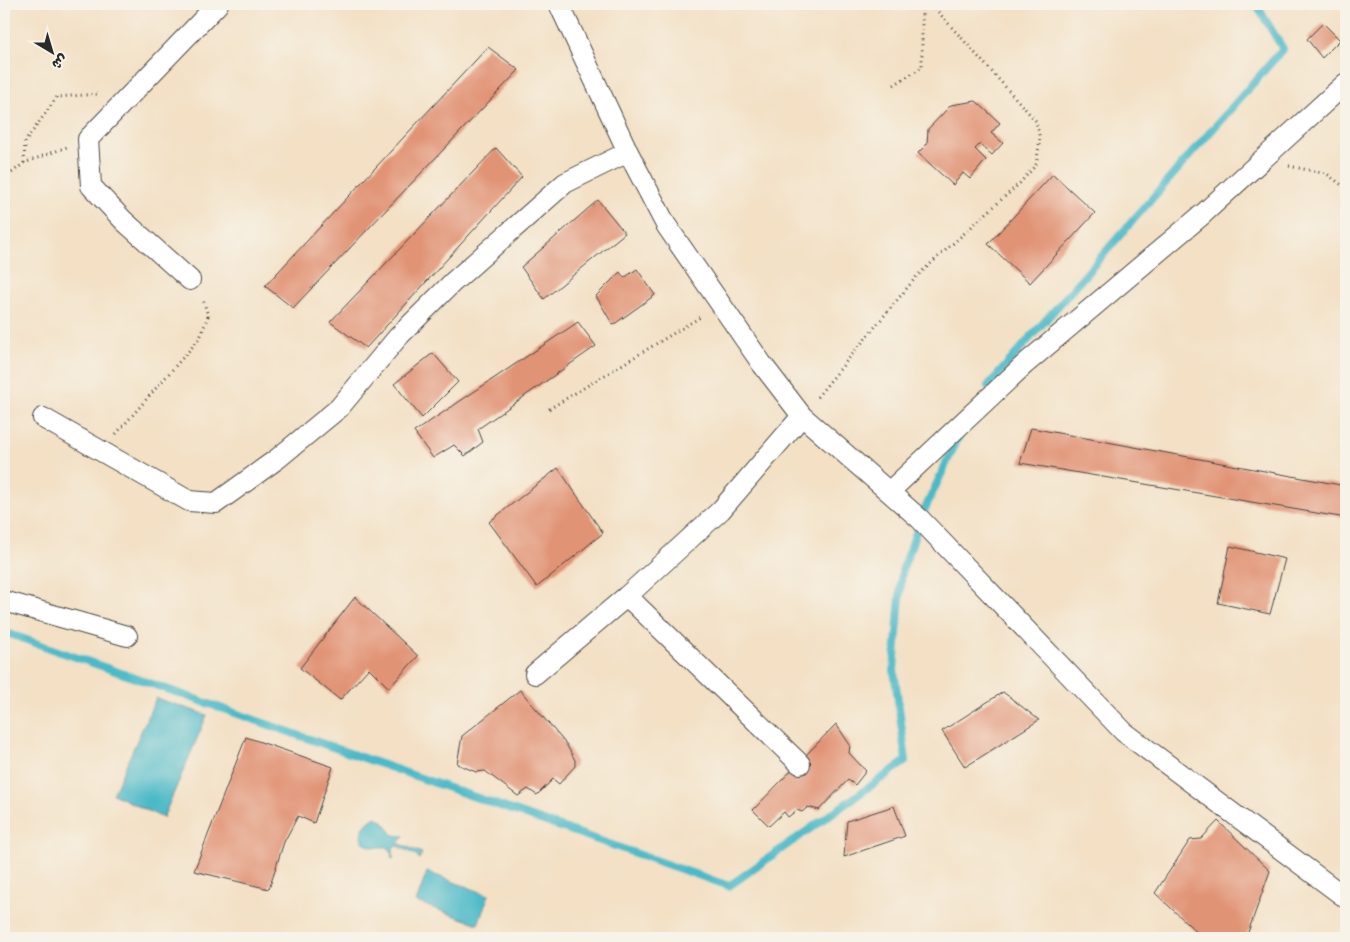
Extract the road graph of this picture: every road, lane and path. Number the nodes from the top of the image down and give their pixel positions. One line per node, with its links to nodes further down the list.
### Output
1 (218, 4): 8 (street)
2 (560, 4): 9 (street)
3 (922, 4): 6 (path)
4 (931, 4): 17 (path)
5 (1346, 82): 10 (street)
6 (894, 85)
7 (100, 103): 11 (path)
8 (88, 139): 11 (path); 14 (street)
9 (628, 152): 15 (street); 19 (street)
10 (1262, 160): 13 (path); 20 (street)
11 (24, 163): 12 (path)
12 (4, 179)
13 (1346, 188)
14 (190, 280): 19 (path)
15 (720, 305): 16 (path); 17 (street)
16 (548, 409)
17 (802, 416): 20 (street); 21 (street)
18 (43, 418): 19 (street)
19 (103, 450)
20 (896, 497): 26 (street)
21 (627, 596): 24 (street); 25 (street)
22 (4, 601): 23 (street)
23 (127, 636)
24 (535, 674)
25 (800, 764)
26 (1346, 898)

